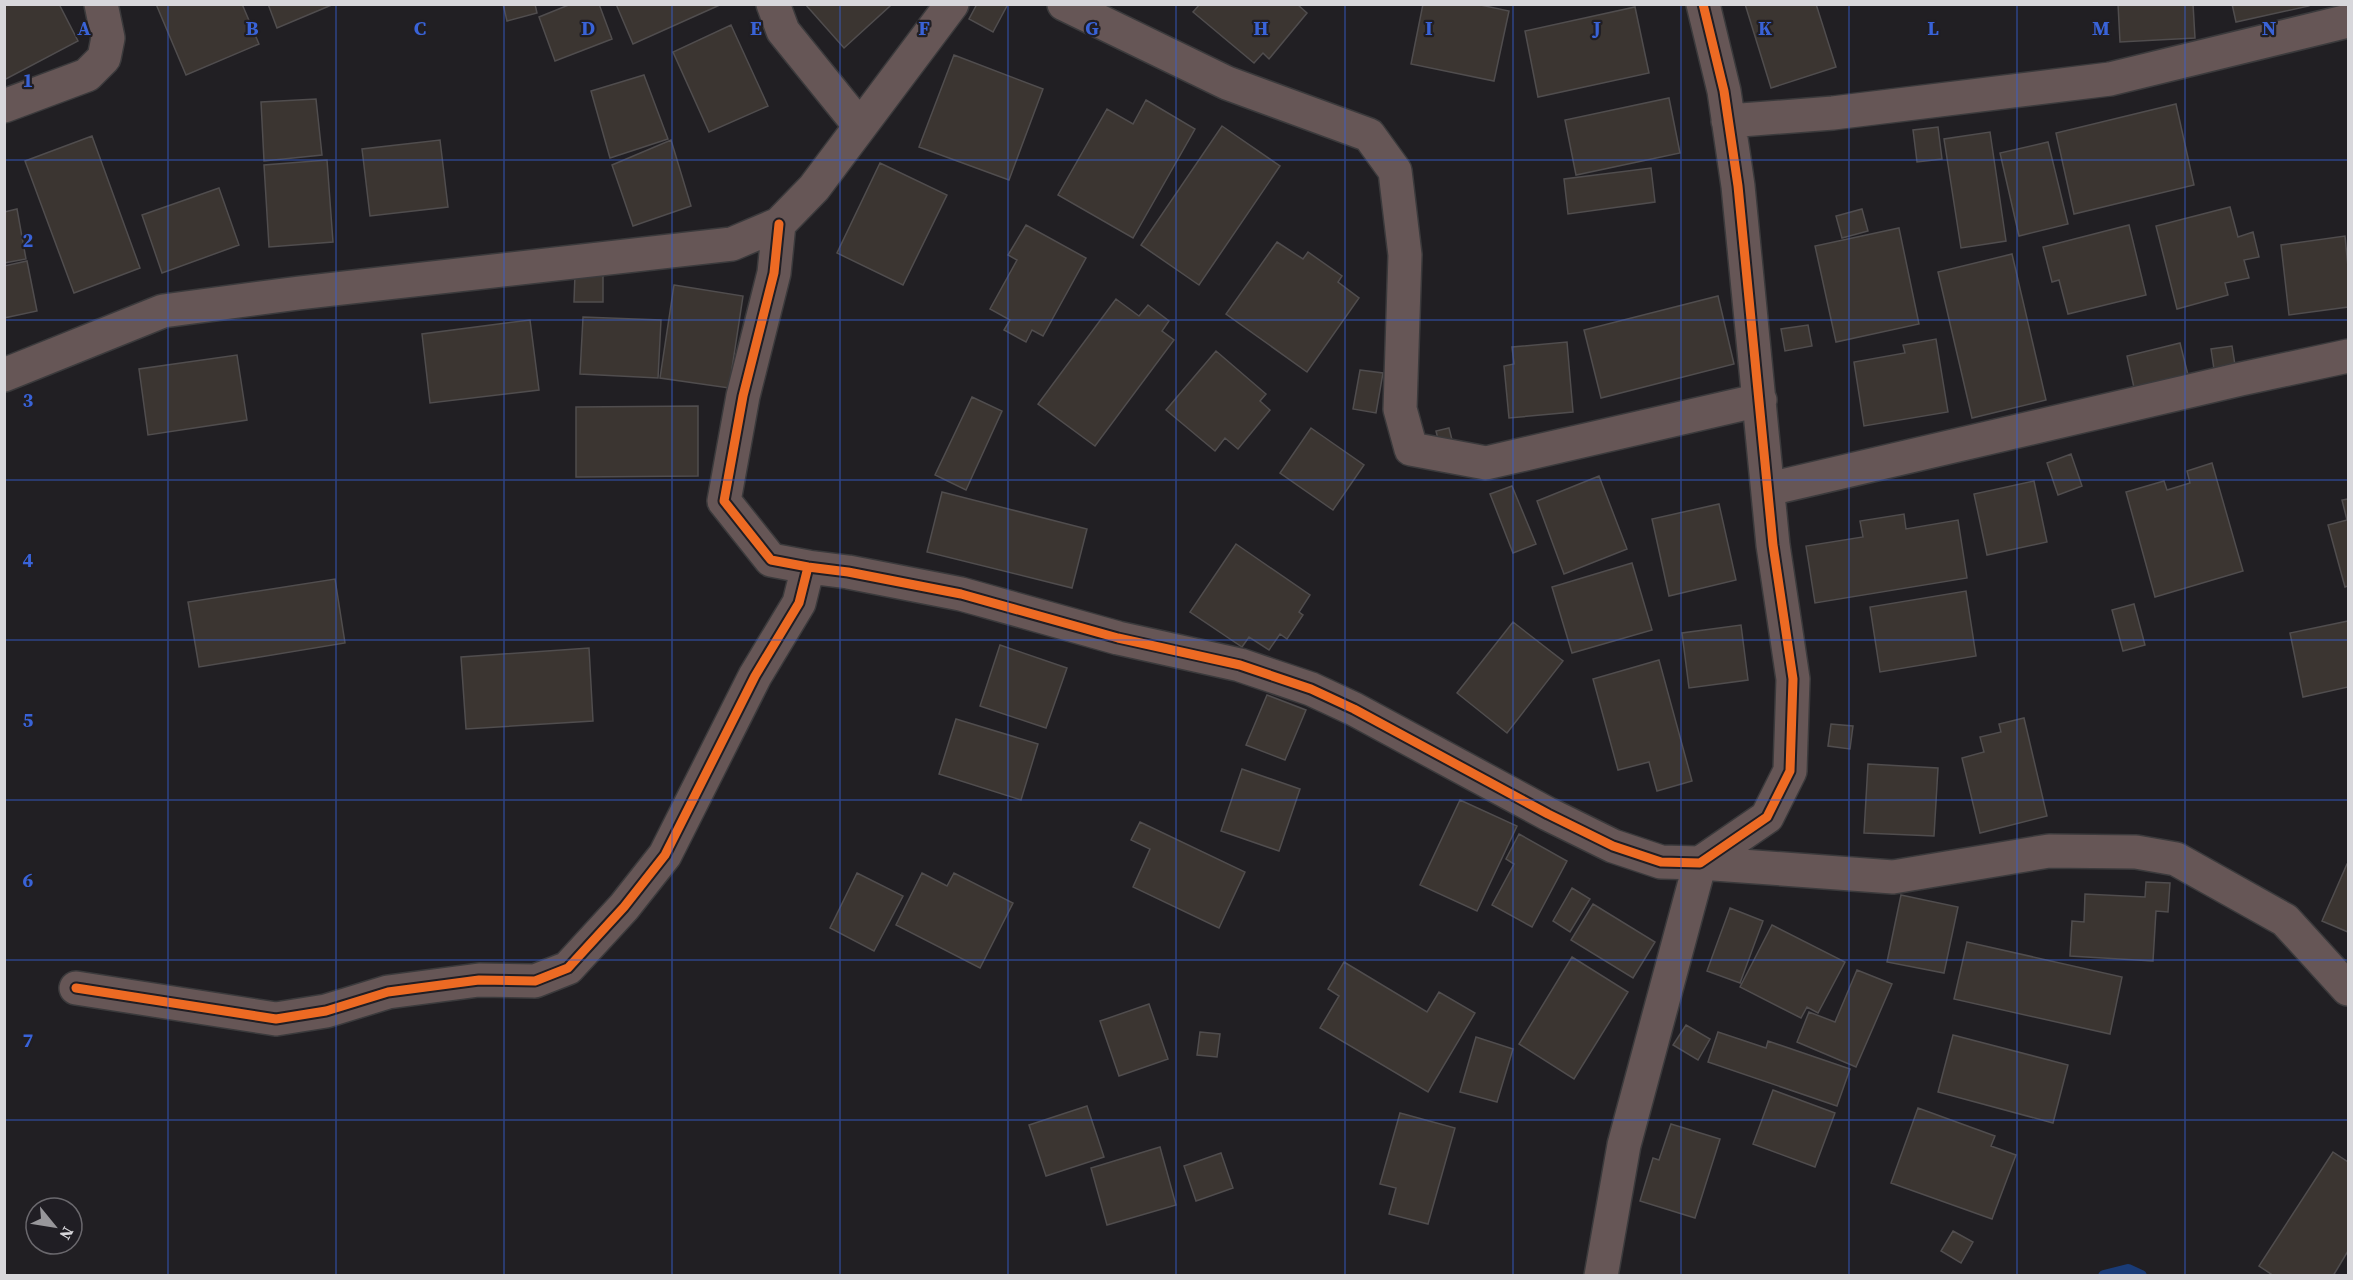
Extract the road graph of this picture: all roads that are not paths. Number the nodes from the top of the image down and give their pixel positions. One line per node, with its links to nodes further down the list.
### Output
1 (101, 4): 7 (street)
2 (773, 4): 9 (street)
3 (952, 4): 9 (street)
4 (1064, 4): 13 (street)
5 (1703, 4): 8 (street)
6 (2349, 21): 8 (street)
7 (4, 106)
8 (1728, 121): 13 (street)
9 (860, 124): 10 (street)
10 (779, 224): 12 (street); 15 (street)
11 (2349, 356): 14 (street)
12 (4, 375)
13 (1760, 400): 14 (street)
14 (1769, 489): 16 (street)
15 (808, 567): 16 (street); 17 (street)
16 (1700, 863): 18 (street); 19 (street)
17 (76, 988)
18 (2349, 989)
19 (1601, 1275)

